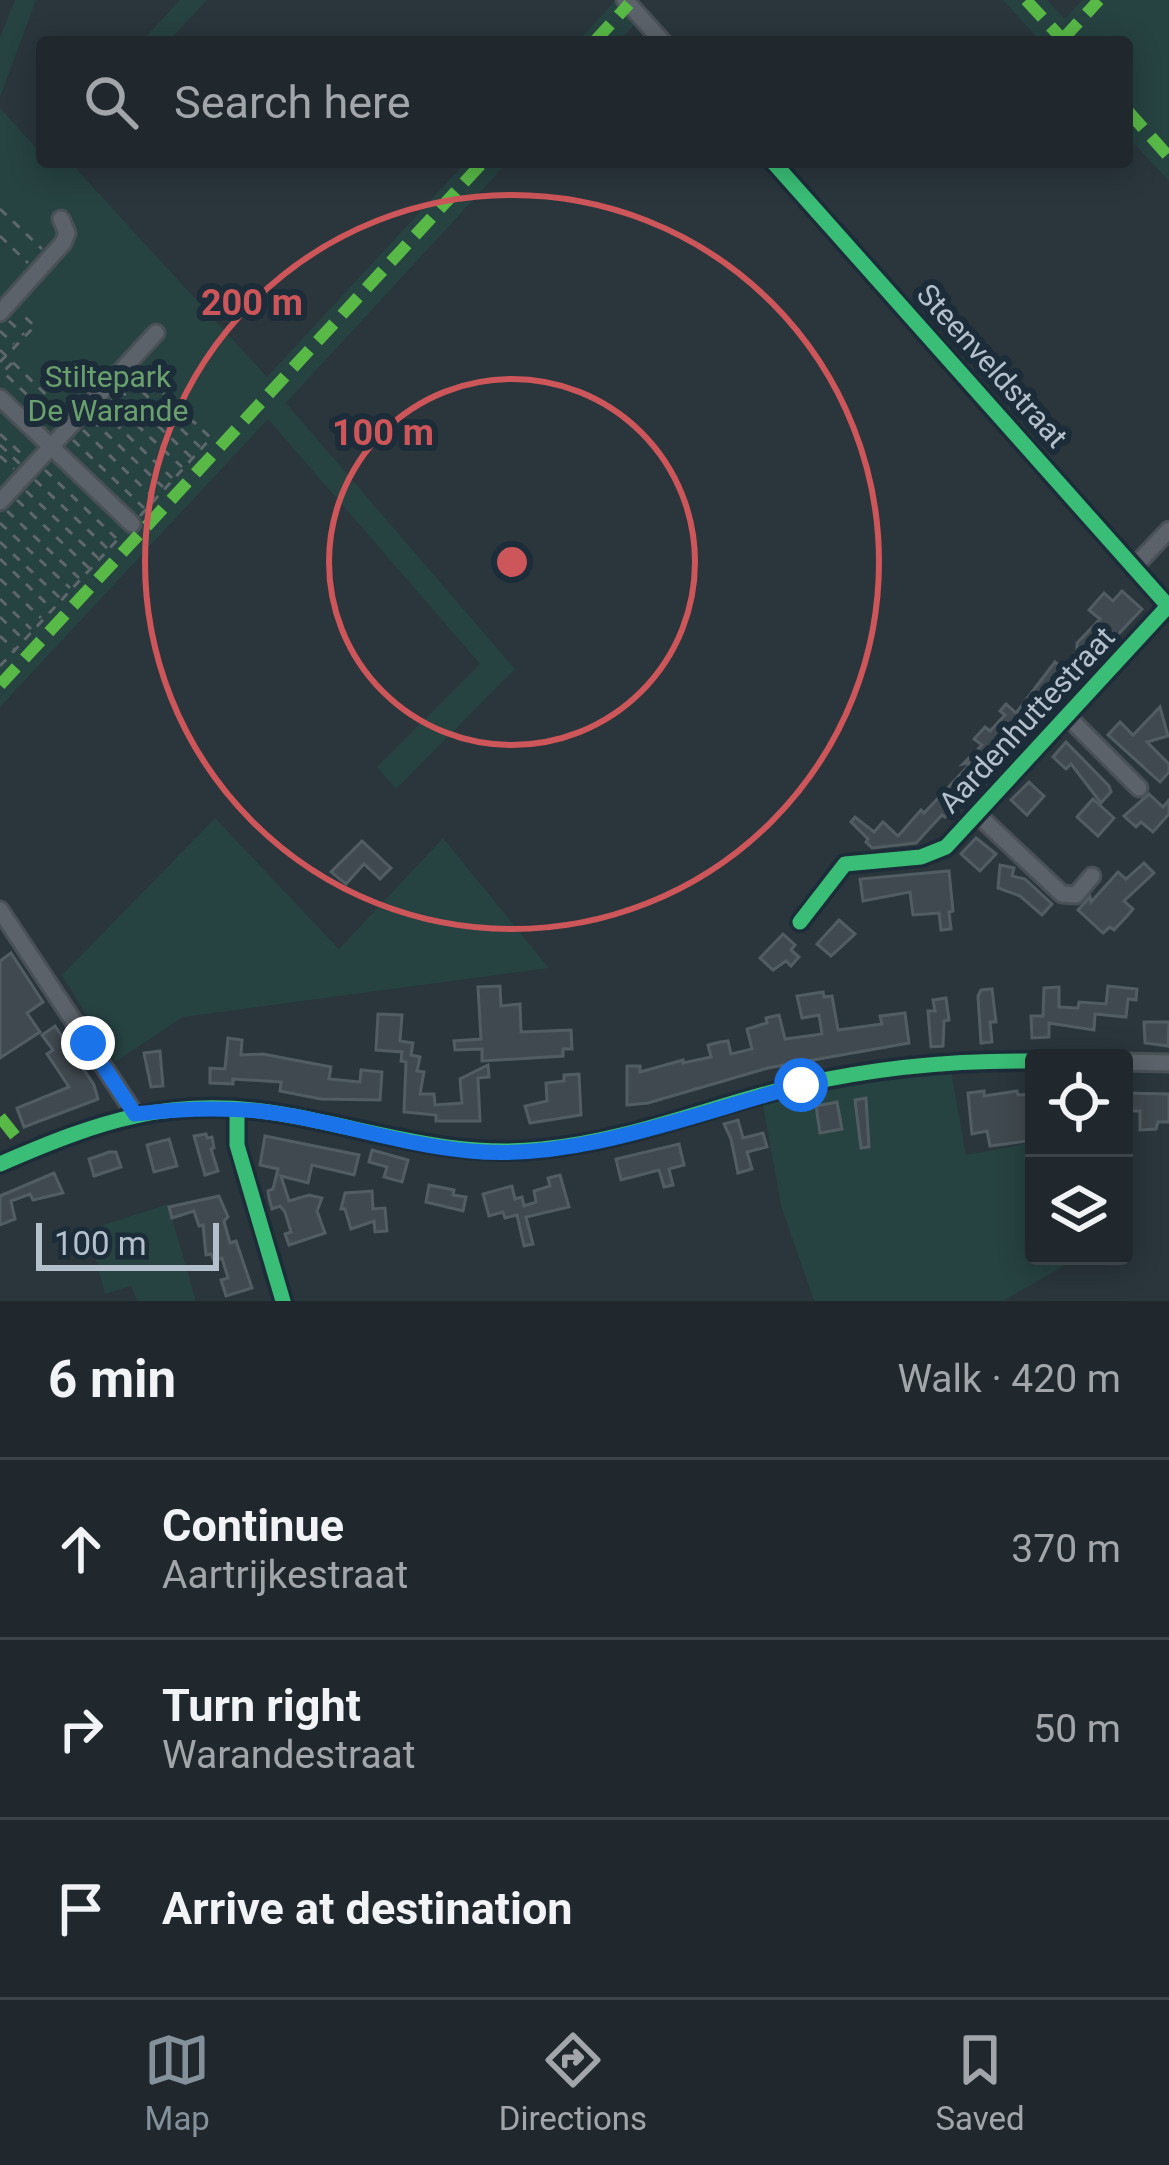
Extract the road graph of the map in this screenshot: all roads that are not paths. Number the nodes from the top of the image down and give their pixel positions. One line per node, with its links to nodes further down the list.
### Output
1 (629, 1): 2 (street)
2 (658, 36)
3 (778, 168): 12 (street, Steenveldstraat)
4 (61, 219): 5 (street)
5 (4, 308)
6 (156, 333): 8 (street)
7 (0, 398): 8 (street)
8 (52, 446): 9 (street); 10 (street)
9 (17, 480)
10 (132, 524)
11 (1169, 530): 12 (street)
12 (1134, 566): 13 (street, Steenveldstraat)
13 (1169, 606): 14 (street, Aardenhuttestraat)
14 (1067, 716): 15 (street, Aardenhuttestraat); 16 (street, Aardenhuttestraat)
15 (1138, 788)
16 (977, 814): 17 (street, Aardenhuttestraat); 19 (street, Aardenhuttestraat)
17 (1093, 876)
18 (0, 910): 24 (street)
19 (800, 922)
20 (1025, 1061): 23 (street)
21 (1133, 1062): 22 (street)
22 (1169, 1063)
23 (237, 1109): 24 (street); 26 (street)
24 (135, 1114): 25 (street)
25 (0, 1164)
26 (283, 1301)

